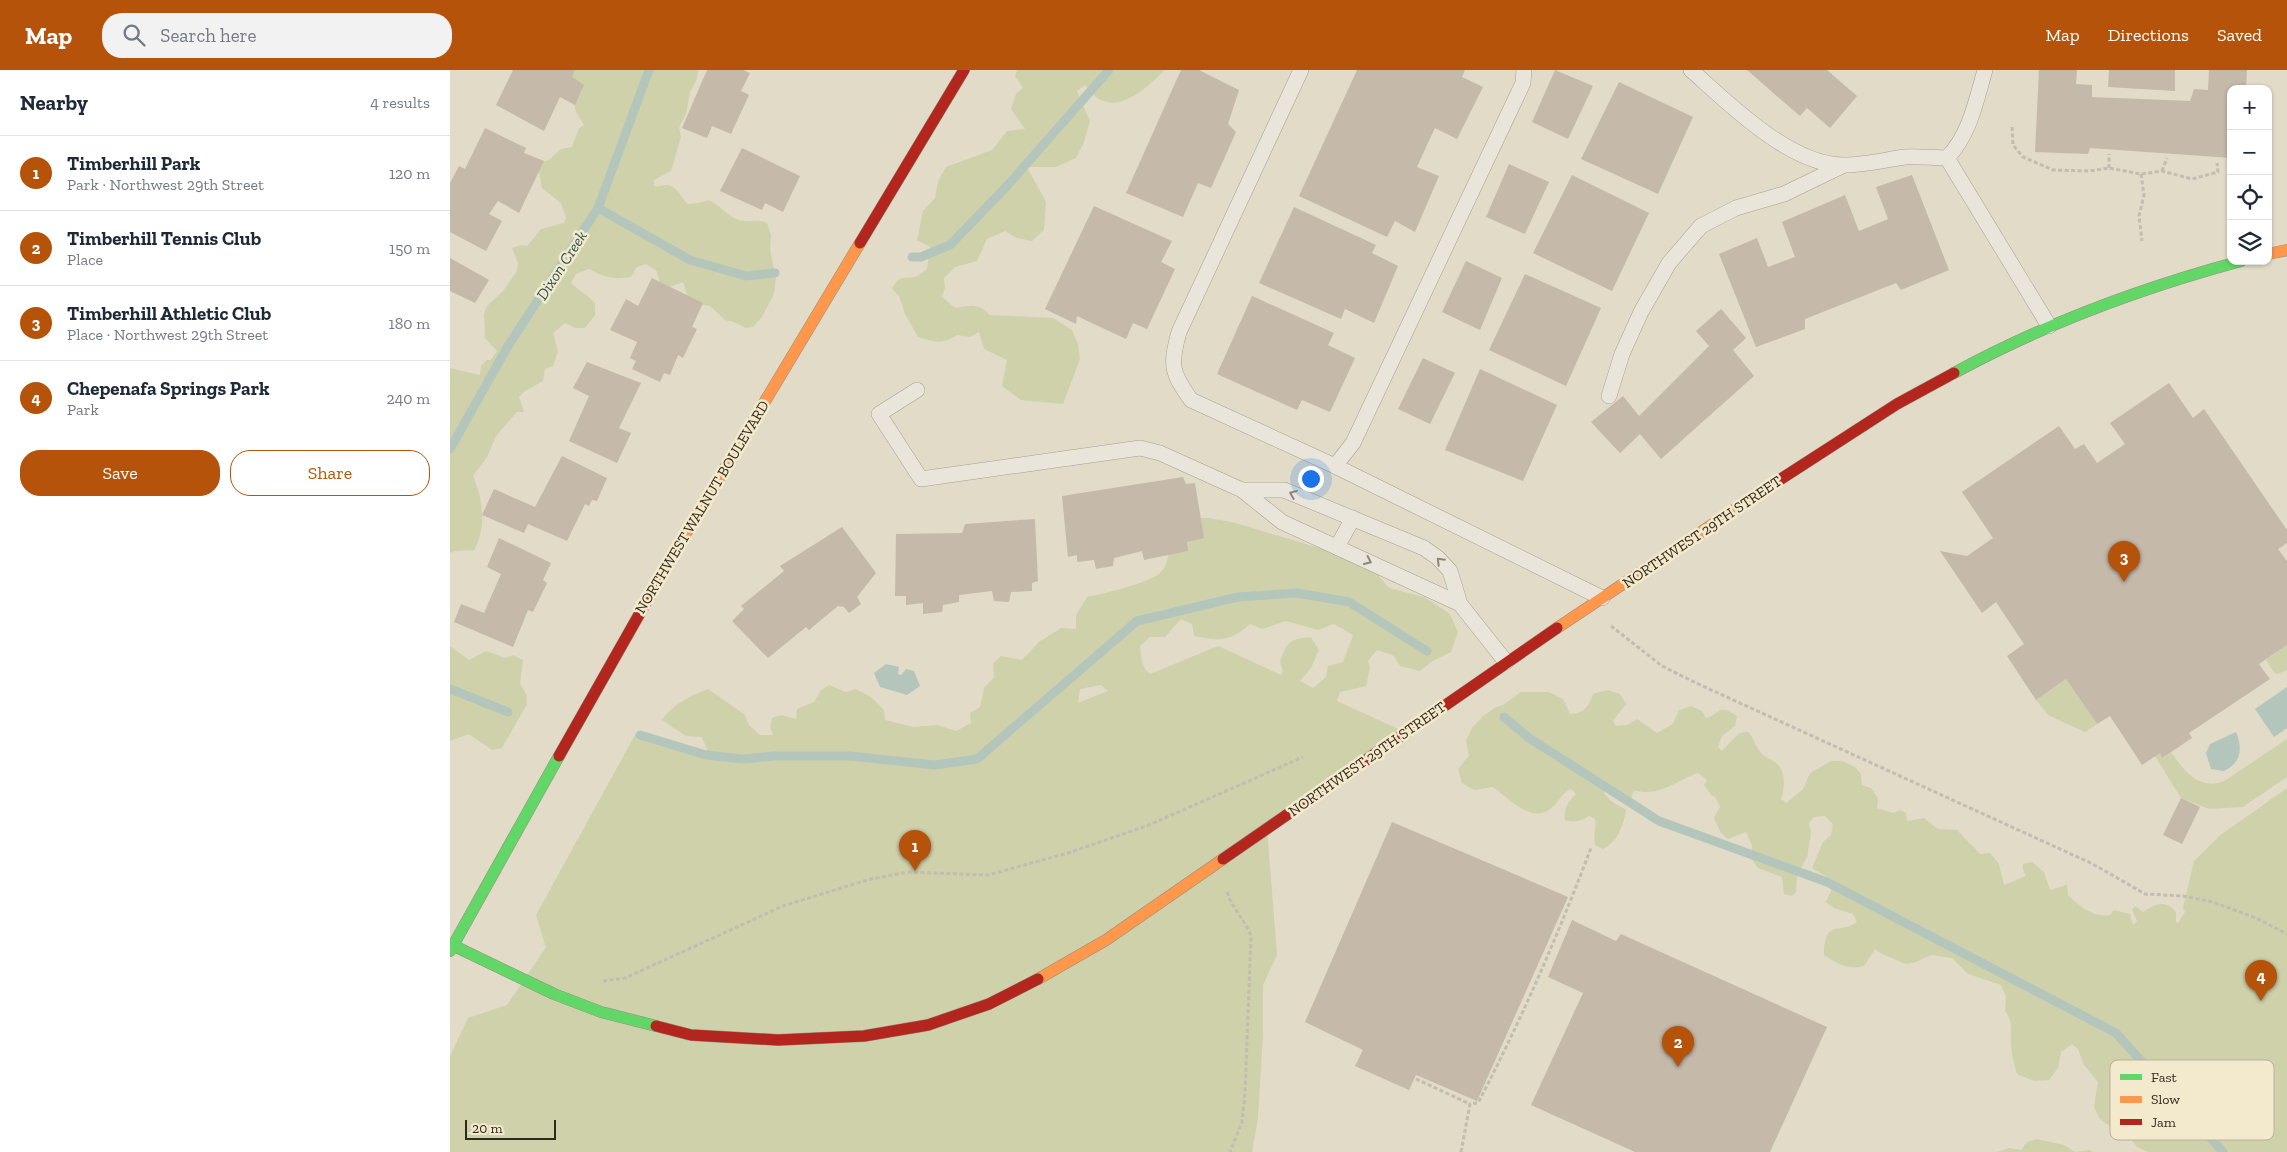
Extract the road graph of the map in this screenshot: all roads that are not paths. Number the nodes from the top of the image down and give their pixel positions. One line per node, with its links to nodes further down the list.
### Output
1 (964, 70): 21 (street, NORTHWEST WALNUT BOULEVARD)
2 (1301, 70): 14 (lane)
3 (1524, 70): 14 (lane)
4 (1690, 70): 7 (lane)
5 (1985, 70): 6 (lane)
6 (1947, 158): 7 (lane); 11 (lane)
7 (1842, 166): 13 (lane)
8 (2287, 250): 9 (street)
9 (2272, 253)
10 (2227, 265): 11 (street, NORTHWEST 29TH STREET)
11 (2049, 326): 18 (street, NORTHWEST 29TH STREET)
12 (918, 390): 15 (lane)
13 (1609, 396)
14 (1335, 466): 18 (lane)
15 (1242, 490): 16 (lane, one-way to 15); 17 (lane)
16 (1353, 518): 17 (lane); 19 (lane, one-way to 16)
17 (1337, 547): 19 (lane, one-way to 19)
18 (1596, 602): 20 (street, NORTHWEST 29TH STREET)
19 (1460, 604): 20 (lane)
20 (1506, 662): 21 (street, NORTHWEST 29TH STREET)
21 (451, 947)

